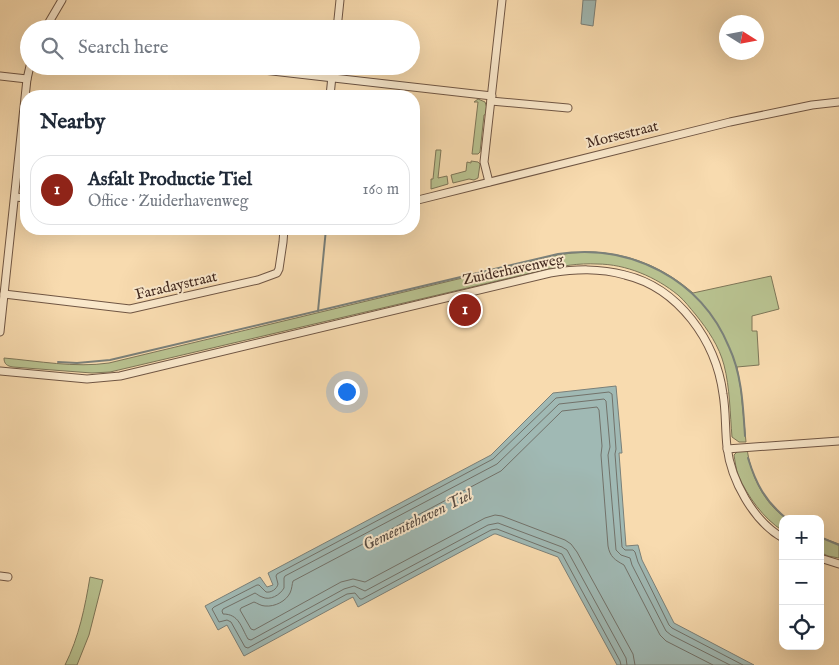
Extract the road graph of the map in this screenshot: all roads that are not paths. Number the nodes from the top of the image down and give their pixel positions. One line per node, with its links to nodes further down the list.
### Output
1 (62, 0): 4 (street)
2 (340, 0): 5 (street)
3 (502, 0): 14 (street)
4 (50, 20)
5 (338, 20)
6 (29, 75): 11 (street)
7 (306, 75): 10 (street)
8 (332, 75): 10 (street)
9 (0, 76): 11 (street)
10 (332, 78): 13 (street); 14 (street)
11 (28, 79): 12 (street)
12 (27, 90)
13 (331, 90)
14 (491, 98): 16 (street); 18 (street)
15 (839, 102): 18 (street, Morsestraat)
16 (568, 108)
17 (20, 152): 19 (street)
18 (488, 182): 21 (street, Morsestraat)
19 (15, 197): 20 (street); 23 (street)
20 (20, 197)
21 (420, 199)
22 (284, 235): 23 (street, Faradaystraat)
23 (4, 294): 24 (street)
24 (0, 332)
25 (0, 370): 27 (street, Zuiderhavenweg)
26 (839, 441): 27 (street)
27 (727, 448): 28 (street, Zuiderhavenweg)
28 (779, 536)
29 (824, 559): 30 (street)
30 (839, 564)

